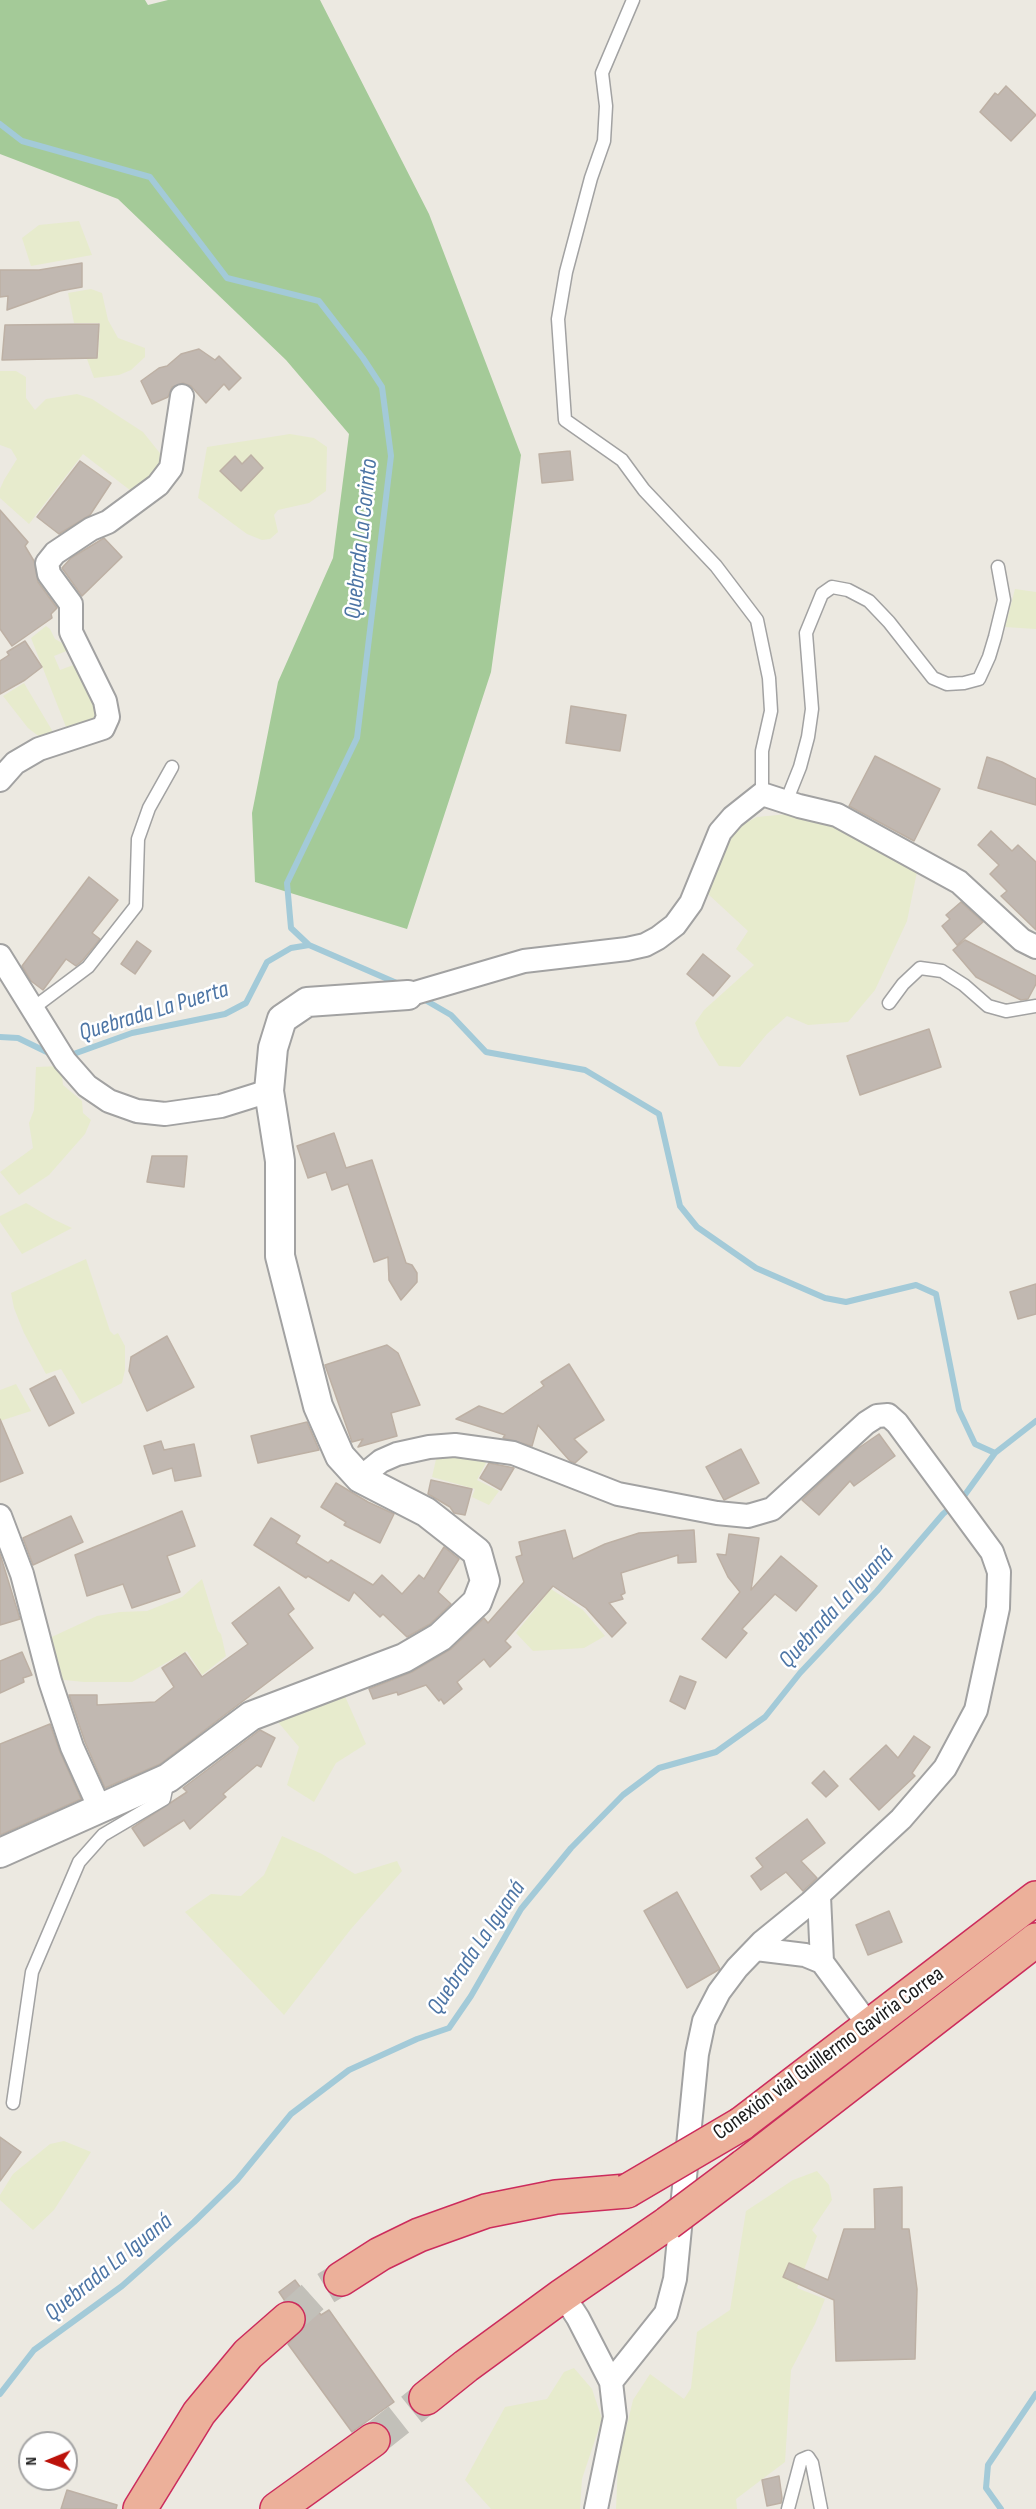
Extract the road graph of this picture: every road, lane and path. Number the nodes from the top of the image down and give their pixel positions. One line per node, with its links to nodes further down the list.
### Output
1 (633, 0): 6 (lane)
2 (182, 396): 5 (street)
3 (998, 567): 7 (lane)
4 (172, 767): 13 (lane)
5 (0, 780)
6 (762, 794): 7 (street); 10 (street)
7 (786, 802): 8 (street)
8 (1036, 947)
9 (0, 956): 13 (street)
10 (415, 994): 14 (street)
11 (889, 1003): 12 (lane)
12 (1036, 1006)
13 (32, 1009): 14 (street)
14 (269, 1091): 15 (street)
15 (360, 1478): 17 (street); 20 (street)
16 (0, 1516): 18 (street)
17 (168, 1779): 18 (street); 26 (lane)
18 (100, 1809): 19 (street)
19 (0, 1853)
20 (819, 1896): 23 (street); 24 (street)
21 (1036, 1898): 25 (highway, Conexión vial Guillermo Gaviria Correa)
22 (1036, 1940): 28 (highway, Conexión vial Guillermo Gaviria Correa, bridge)
23 (756, 1949): 24 (street); 30 (street)
24 (822, 1962): 25 (street)
25 (870, 2026): 27 (highway, Conexión vial Guillermo Gaviria Correa, bridge)
26 (13, 2103)
27 (341, 2279)
28 (563, 2295): 30 (street); 31 (highway, Conexión vial Guillermo Gaviria Correa)
29 (288, 2319): 33 (highway)
30 (611, 2382): 35 (street)
31 (426, 2398)
32 (373, 2440): 34 (highway)
33 (140, 2509)
34 (277, 2509)
35 (596, 2509)
36 (788, 2509): 37 (lane)
37 (821, 2509)

